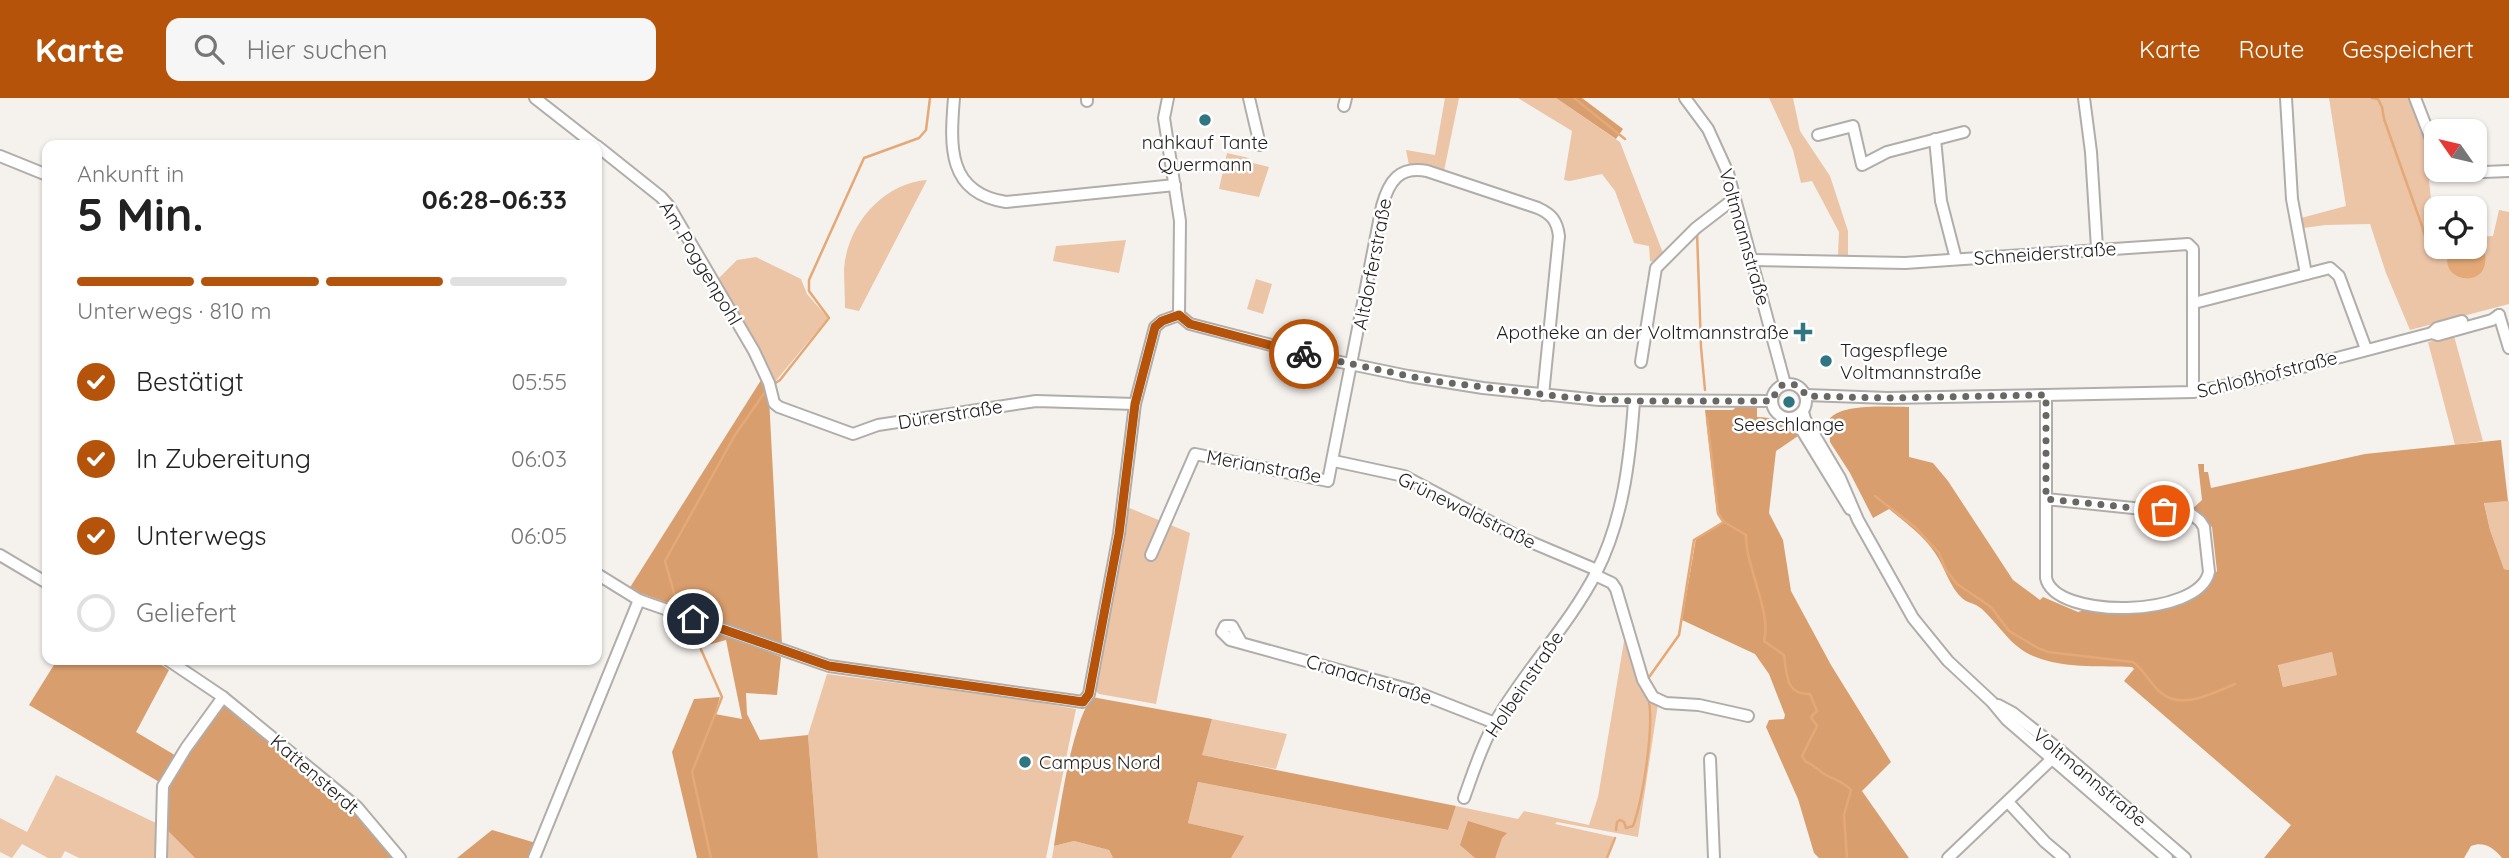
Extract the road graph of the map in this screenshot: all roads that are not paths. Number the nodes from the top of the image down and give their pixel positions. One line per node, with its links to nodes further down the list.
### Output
1 (535, 98): 13 (street, Am Poggenpohl)
2 (954, 98): 20 (street)
3 (1168, 98): 20 (street)
4 (1249, 98): 14 (street)
5 (1685, 98): 21 (street, Voltmannstraße)
6 (2084, 98): 22 (street)
7 (2286, 98): 25 (street)
8 (2415, 98): 9 (street)
9 (2424, 121)
10 (1964, 132): 12 (street)
11 (1818, 135): 12 (street)
12 (1935, 139): 23 (street)
13 (588, 140)
14 (1260, 145)
15 (602, 151): 40 (street, Am Poggenpohl)
16 (0, 156): 19 (street)
17 (2509, 171): 18 (street)
18 (2487, 172)
19 (42, 173)
20 (1175, 186): 28 (street)
21 (1735, 198): 24 (street, Voltmannstraße); 31 (street)
22 (2097, 248): 23 (street, Schneiderstraße); 26 (street, Schneiderstraße)
23 (1956, 259): 24 (street, Schneiderstraße)
24 (1752, 260): 33 (street, Voltmannstraße)
25 (2306, 274): 26 (street); 30 (street)
26 (2194, 303): 34 (street, Schneiderstraße)
27 (2504, 313): 29 (street, Schloßhofstraße); 30 (street, Schloßhofstraße)
28 (1179, 315): 32 (street); 41 (street)
29 (2509, 348)
30 (2366, 349): 34 (street, Schloßhofstraße)
31 (1641, 362)
32 (1352, 365): 35 (street); 35 (street, Altdorferstraße); 44 (street, Merianstraße)
33 (1784, 384): 37 (street); 39 (street)
34 (2193, 392): 36 (street, Schloßhofstraße)
35 (1543, 395): 38 (street)
36 (2046, 395): 37 (street, Schloßhofstraße); 45 (street)
37 (1806, 396): 42 (street)
38 (1634, 401): 39 (street); 49 (street, Holbeinstraße)
39 (1772, 401): 43 (street)
40 (774, 402): 41 (street, Dürerstraße)
41 (1135, 404): 52 (street)
42 (1804, 412): 43 (street); 46 (street, Voltmannstraße)
43 (1793, 419): 46 (street, Voltmannstraße)
44 (1334, 461): 48 (street, Merianstraße); 49 (street, Grünewaldstraße)
45 (2046, 499): 45 (street)
46 (1858, 520): 58 (street, Voltmannstraße)
47 (0, 555): 51 (street)
48 (1151, 555)
49 (1596, 573): 56 (street); 57 (street, Holbeinstraße)
50 (602, 577): 52 (street)
51 (42, 580)
52 (639, 600): 64 (street)
53 (1241, 642): 57 (street, Cranachstraße)
54 (175, 665): 55 (street, Kattensterdt)
55 (223, 697): 62 (street); 63 (street, Kattensterdt)
56 (1748, 716)
57 (1495, 723): 60 (street, Holbeinstraße)
58 (2056, 755): 61 (street); 68 (street, Voltmannstraße); 69 (street, Voltmannstraße)
59 (1710, 758): 65 (street)
60 (1464, 798)
61 (2008, 802): 66 (street); 67 (street)
62 (161, 858)
63 (400, 858)
64 (534, 858)
65 (1714, 858)
66 (1948, 858)
67 (2064, 858)
68 (2168, 858)
69 (2185, 858)

